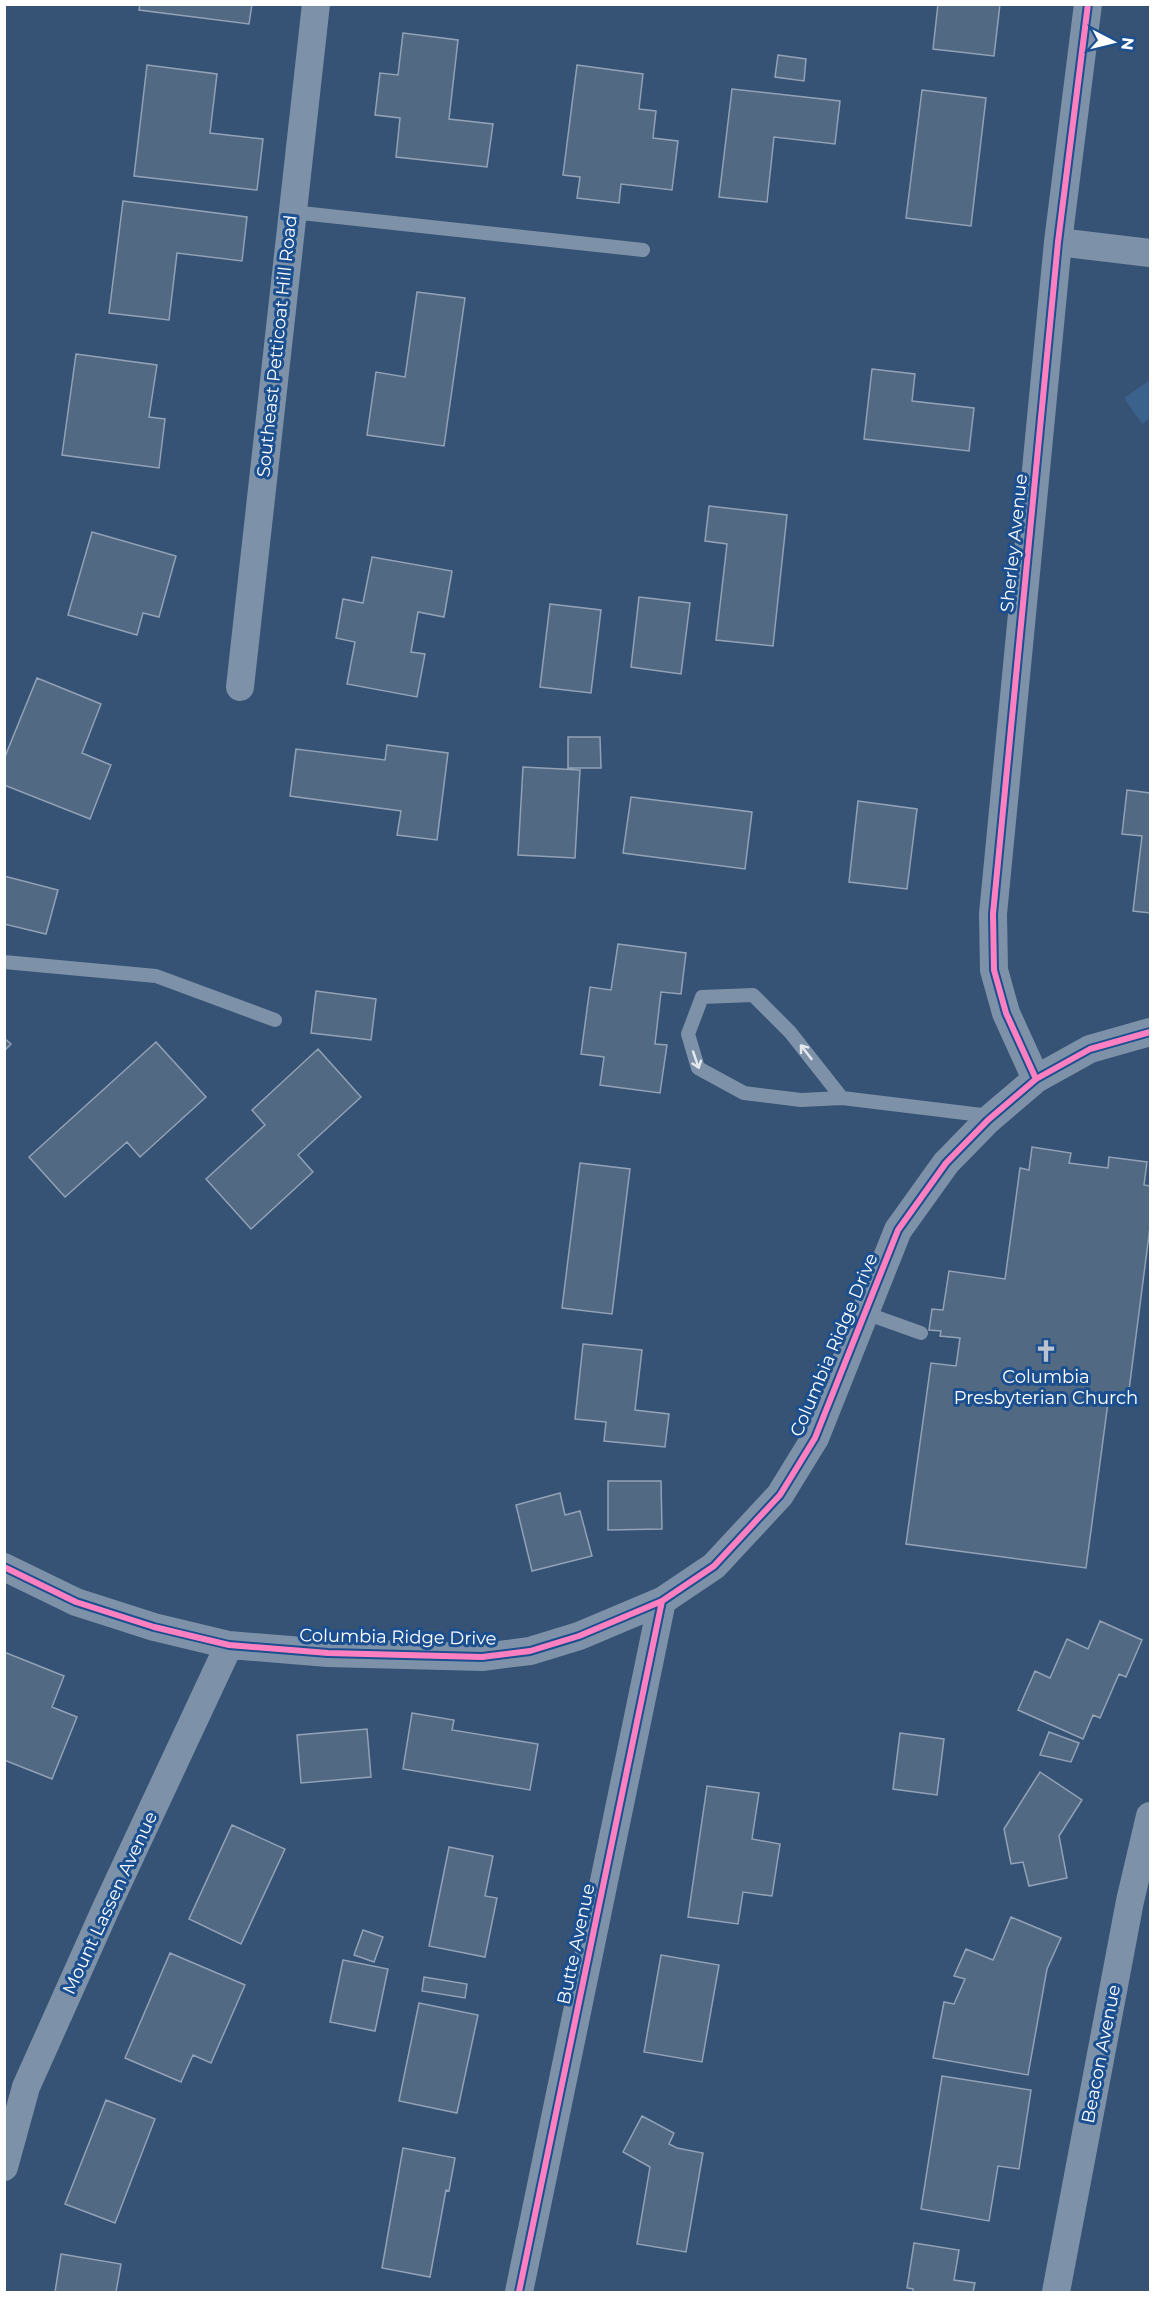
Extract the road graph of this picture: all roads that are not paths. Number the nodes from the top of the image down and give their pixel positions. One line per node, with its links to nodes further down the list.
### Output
1 (316, 4): 3 (street, Southeast Petticoat Hill Road)
2 (1088, 4): 4 (street, Sherley Avenue)
3 (292, 213): 5 (lane); 7 (street, Southeast Petticoat Hill Road)
4 (1058, 242): 6 (street); 11 (street, Sherley Avenue)
5 (643, 250)
6 (1150, 253)
7 (240, 687)
8 (4, 962): 9 (lane)
9 (275, 1020)
10 (1150, 1032): 11 (street, Columbia Ridge Drive)
11 (1036, 1079): 13 (street, Columbia Ridge Drive)
12 (842, 1098): 12 (lane, one-way to 12); 13 (lane)
13 (992, 1116): 14 (street, Columbia Ridge Drive)
14 (865, 1313): 15 (lane); 17 (street, Columbia Ridge Drive)
15 (921, 1333)
16 (4, 1567): 18 (street, Columbia Ridge Drive)
17 (662, 1601): 18 (street, Columbia Ridge Drive); 21 (street, Butte Avenue)
18 (229, 1645): 20 (street, Mount Lassen Avenue)
19 (1150, 1816): 22 (street, Beacon Avenue)
20 (4, 2167)
21 (519, 2292)
22 (1056, 2292)

